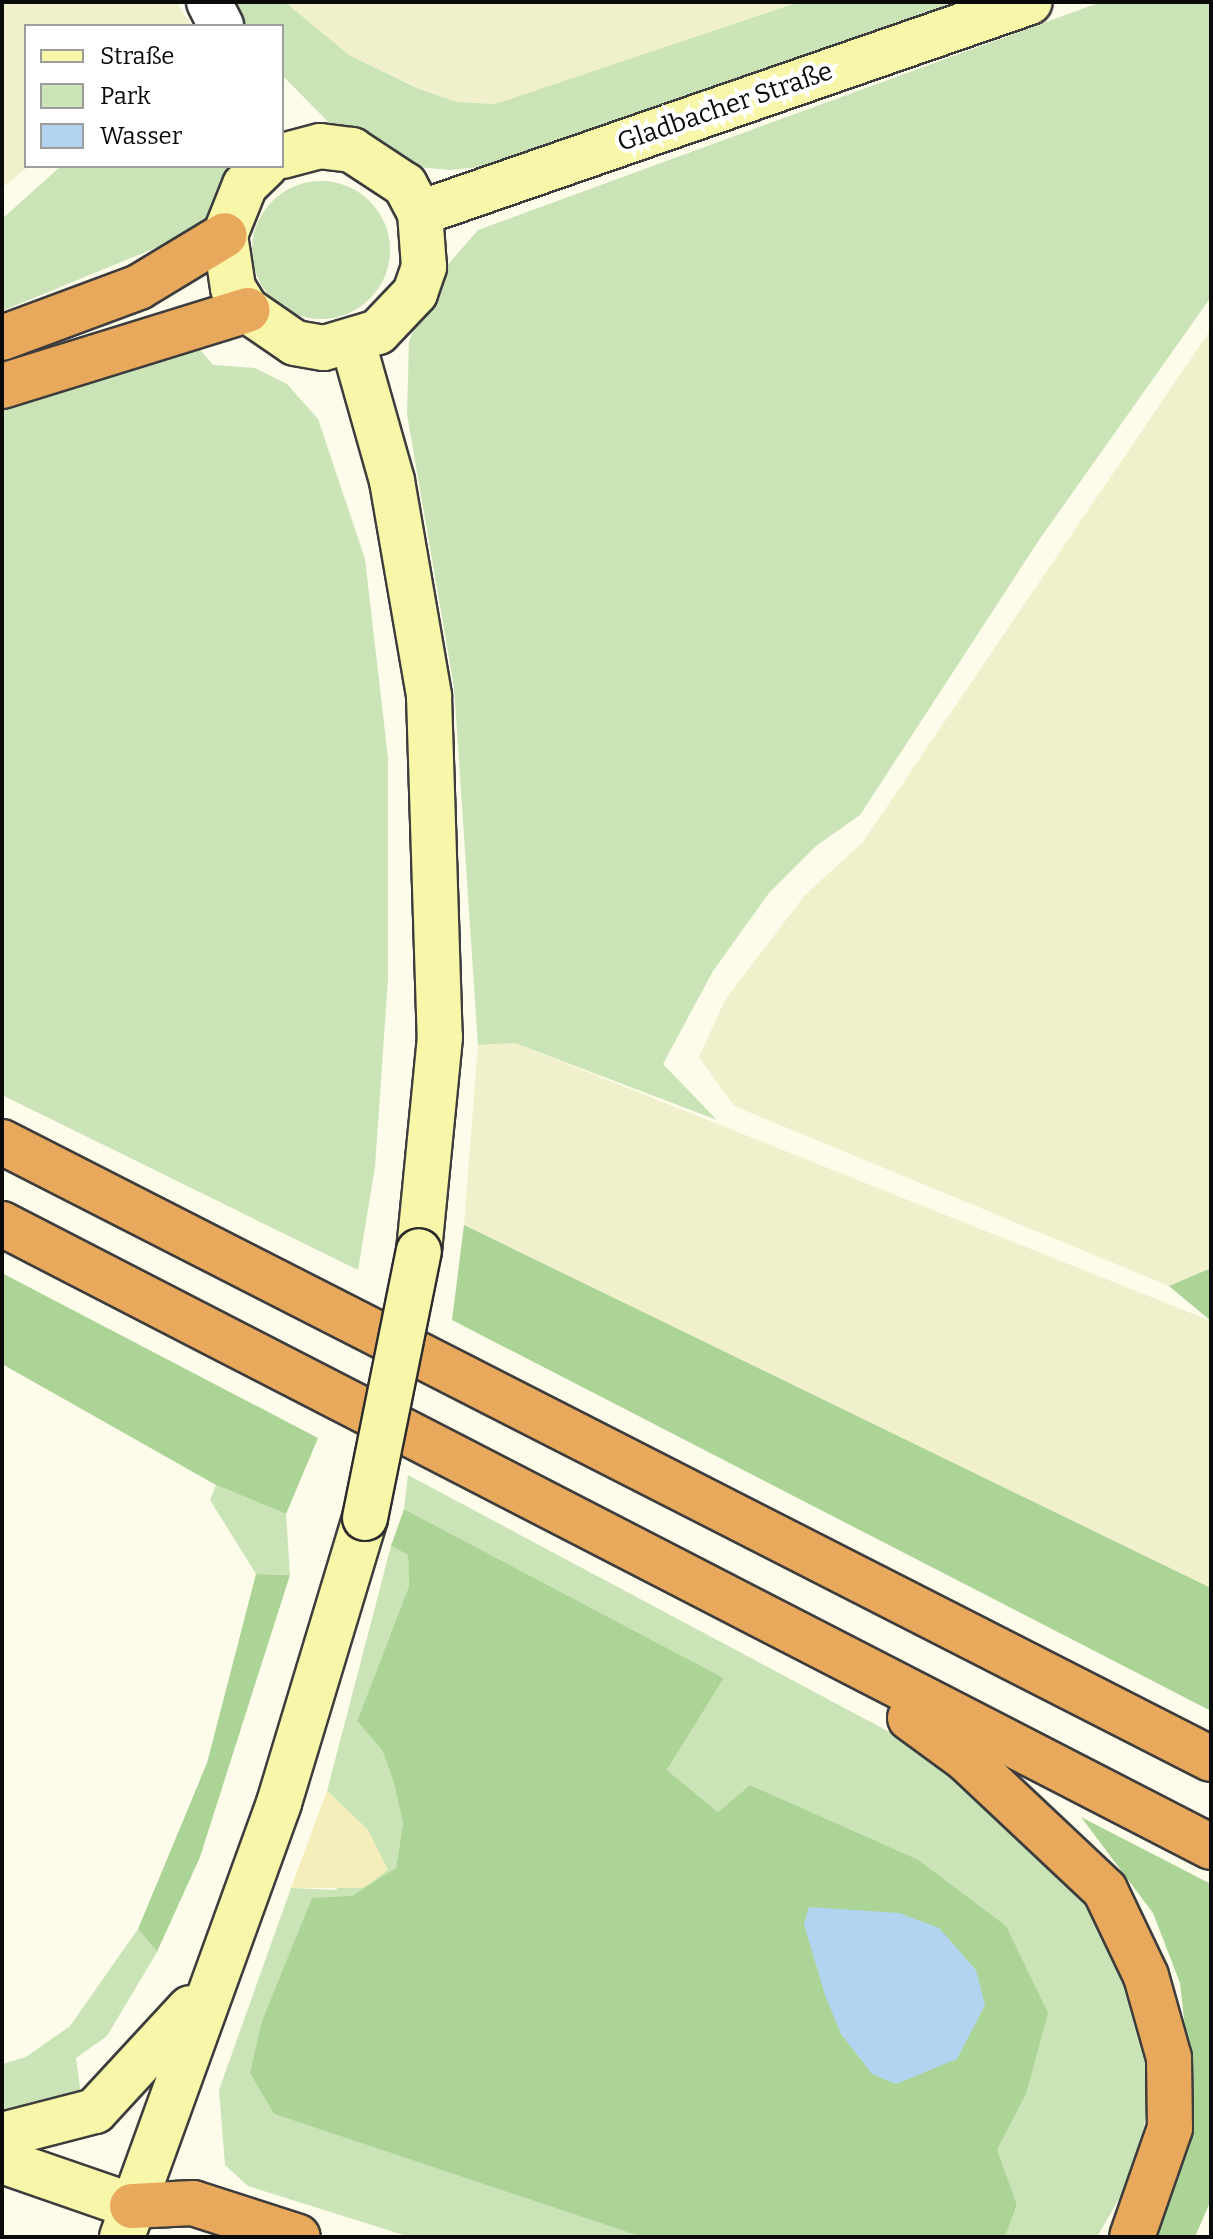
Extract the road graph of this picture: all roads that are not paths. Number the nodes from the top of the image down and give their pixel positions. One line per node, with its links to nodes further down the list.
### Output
1 (209, 2): 3 (street)
2 (1030, 2): 6 (main road, Gladbacher Straße)
3 (220, 24)
4 (284, 153): 6 (main road)
5 (264, 168): 7 (main road)
6 (420, 213): 10 (main road)
7 (225, 235): 8 (main road); 9 (highway)
8 (247, 310): 10 (main road); 11 (highway)
9 (2, 338)
10 (353, 343): 17 (main road, bridge)
11 (2, 386)
12 (2, 1142): 15 (highway)
13 (2, 1224): 14 (highway)
14 (795, 1634): 16 (highway); 23 (highway)
15 (1211, 1759)
16 (1211, 1847)
17 (207, 1988): 18 (main road); 20 (main road)
18 (2, 2135)
19 (2, 2161): 20 (main road)
20 (127, 2221): 21 (highway); 22 (highway)
21 (170, 2237)
22 (298, 2237)
23 (1132, 2237)

